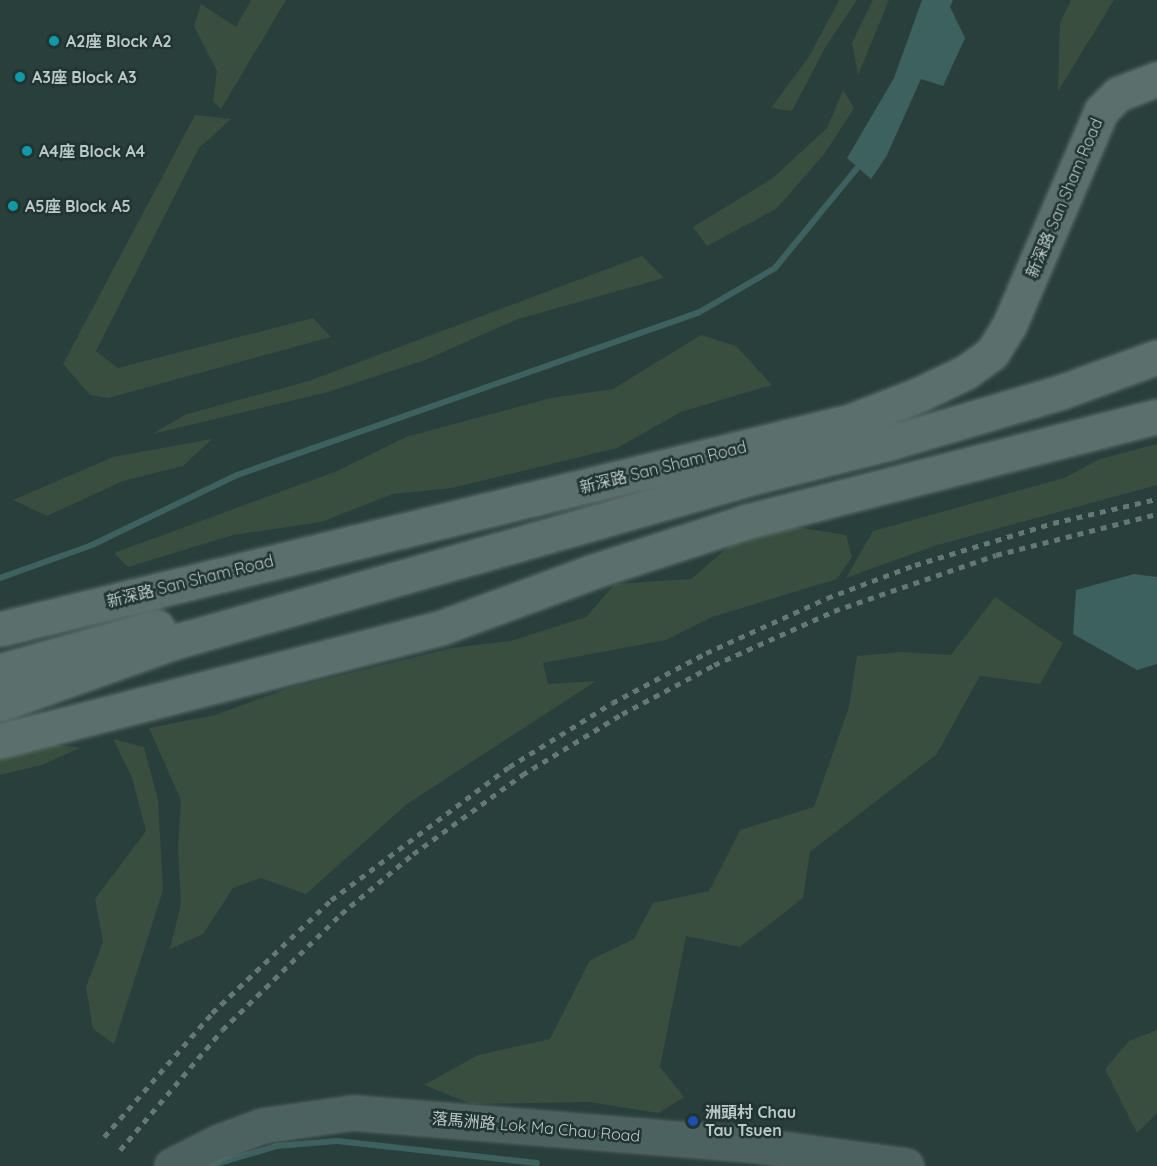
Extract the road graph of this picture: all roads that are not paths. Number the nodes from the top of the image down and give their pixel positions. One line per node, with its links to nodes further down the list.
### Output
1 (1157, 79): 4 (main road, 新深路 San Sham Road)
2 (1157, 357): 6 (main road, 新深路 San Sham Road)
3 (1157, 417): 9 (main road)
4 (523, 502): 5 (main road, 新深路 San Sham Road); 7 (main road)
5 (0, 629)
6 (174, 642): 7 (main road); 8 (main road, 新深路 San Sham Road)
7 (0, 673)
8 (0, 704)
9 (0, 741)
10 (172, 1166): 11 (street, 落馬洲路 Lok Ma Chau Road)
11 (907, 1166)

